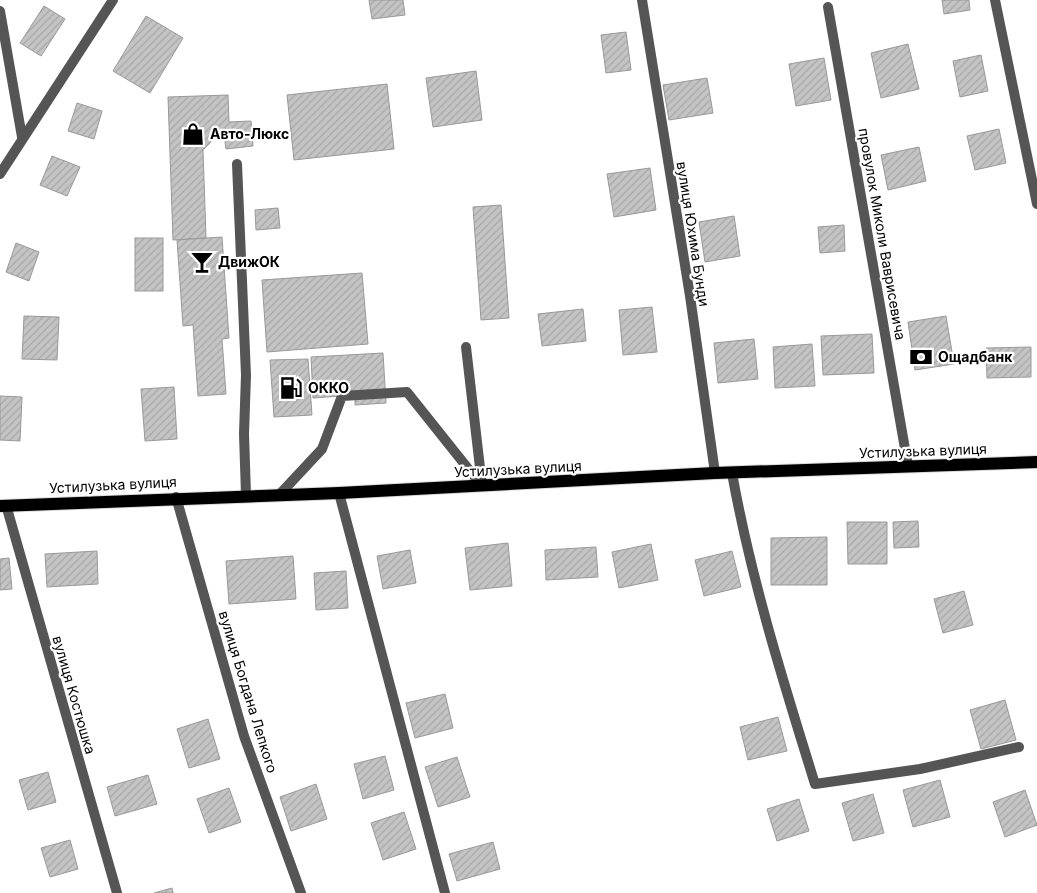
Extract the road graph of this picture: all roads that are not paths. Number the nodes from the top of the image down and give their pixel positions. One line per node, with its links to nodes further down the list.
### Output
1 (113, 0): 6 (street)
2 (642, 0): 13 (street, вулиця Юхима Бунди)
3 (995, 0): 9 (street)
4 (828, 7): 12 (street, провулок Миколи Ваврисевича)
5 (0, 11): 6 (street)
6 (22, 137): 8 (street)
7 (237, 164): 18 (street)
8 (0, 174)
9 (1037, 204)
10 (466, 347): 15 (street)
11 (1037, 462): 12 (main road, Устилузька вулиця)
12 (908, 466): 14 (main road, Устилузька вулиця)
13 (715, 473): 14 (main road, Устилузька вулиця); 15 (main road, Устилузька вулиця)
14 (732, 473): 21 (street)
15 (482, 486): 16 (main road, Устилузька вулиця); 17 (street)
16 (339, 493): 17 (main road, Устилузька вулиця); 24 (street)
17 (280, 494): 18 (main road, Устилузька вулиця)
18 (246, 495): 19 (main road, Устилузька вулиця)
19 (176, 498): 20 (main road, Устилузька вулиця); 23 (street, вулиця Богдана Лепкого)
20 (3, 506): 22 (street, вулиця Костюшка)
21 (1019, 747)
22 (117, 893)
23 (301, 893)
24 (445, 893)

